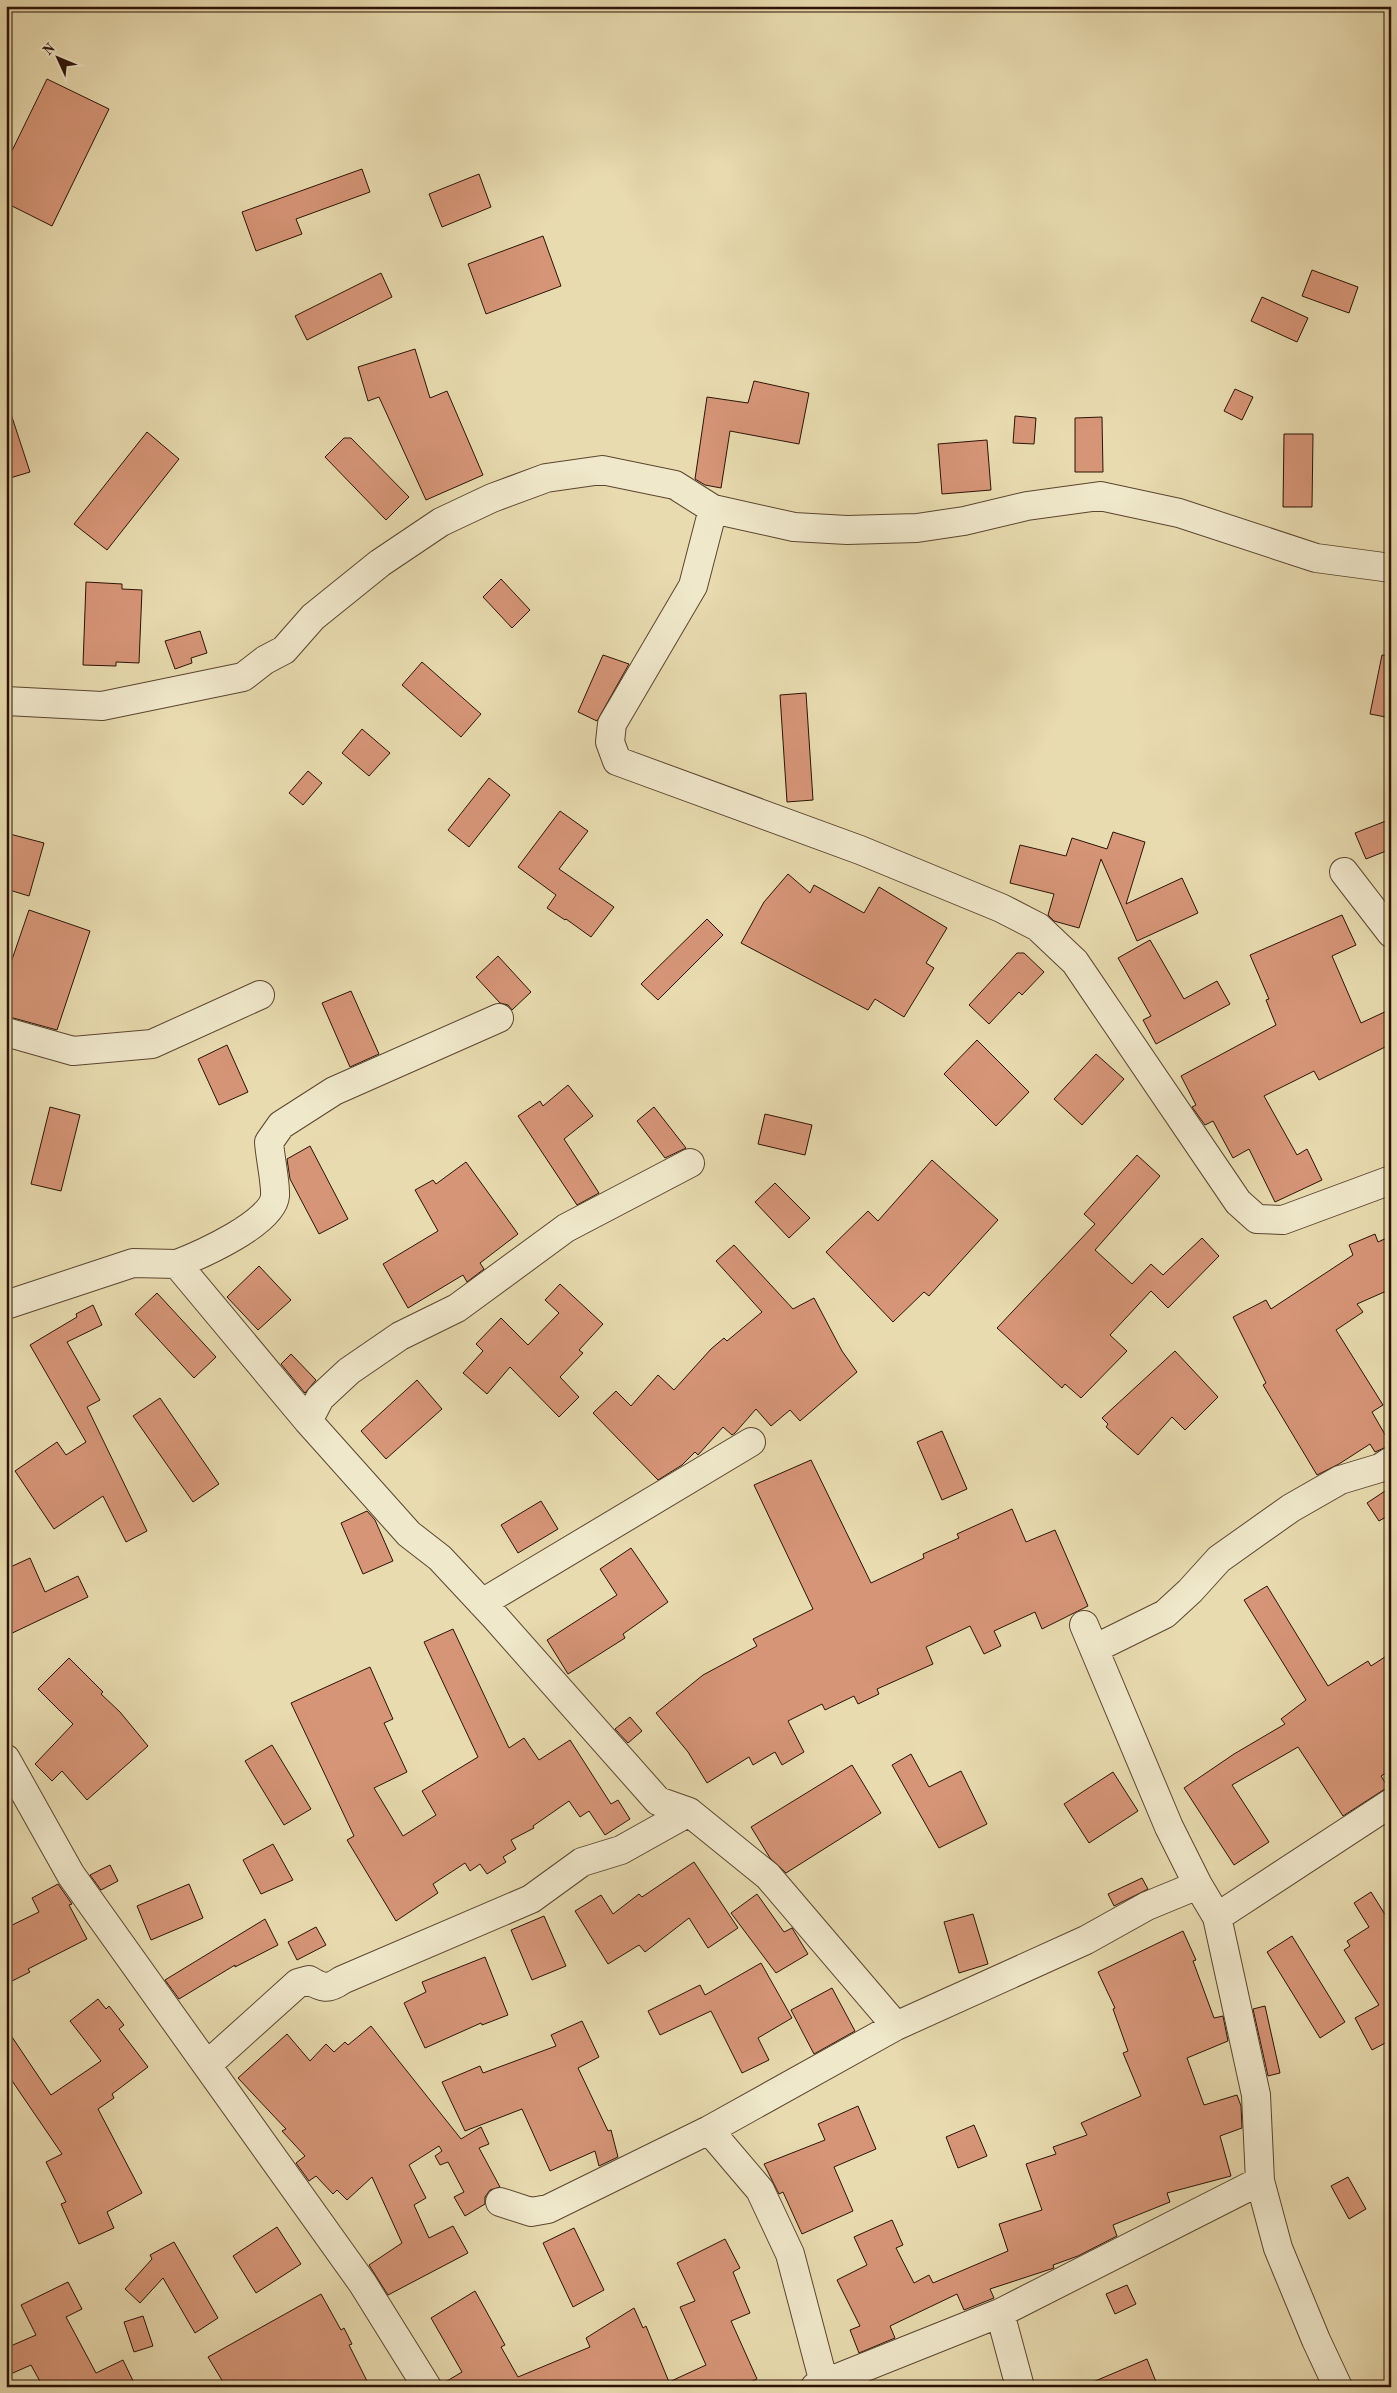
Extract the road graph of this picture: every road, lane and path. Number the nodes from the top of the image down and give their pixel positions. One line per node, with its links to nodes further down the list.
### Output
1 (713, 509): 2 (street); 3 (street); 10 (street)
2 (1391, 568)
3 (6, 701)
4 (1344, 872): 5 (street)
5 (1391, 933)
6 (260, 995): 8 (street)
7 (499, 1018): 11 (street)
8 (6, 1032)
9 (690, 1163): 13 (street)
10 (1391, 1180)
11 (176, 1264): 12 (street); 13 (street)
12 (6, 1305)
13 (308, 1421): 16 (street)
14 (751, 1442): 16 (street)
15 (1391, 1461): 20 (street)
16 (482, 1603): 19 (street)
17 (6, 1759): 23 (street)
18 (1391, 1803): 21 (street)
19 (690, 1812): 22 (street); 23 (street)
20 (1198, 1885): 21 (street); 22 (street)
21 (1216, 1917): 25 (street)
22 (896, 2026): 24 (street)
23 (207, 2065): 29 (street)
24 (709, 2130): 26 (street); 28 (street)
25 (1260, 2181): 27 (street); 31 (street)
26 (500, 2202)
27 (1000, 2313): 28 (street); 30 (street)
28 (820, 2385)
29 (427, 2387)
30 (1020, 2387)
31 (1338, 2387)

